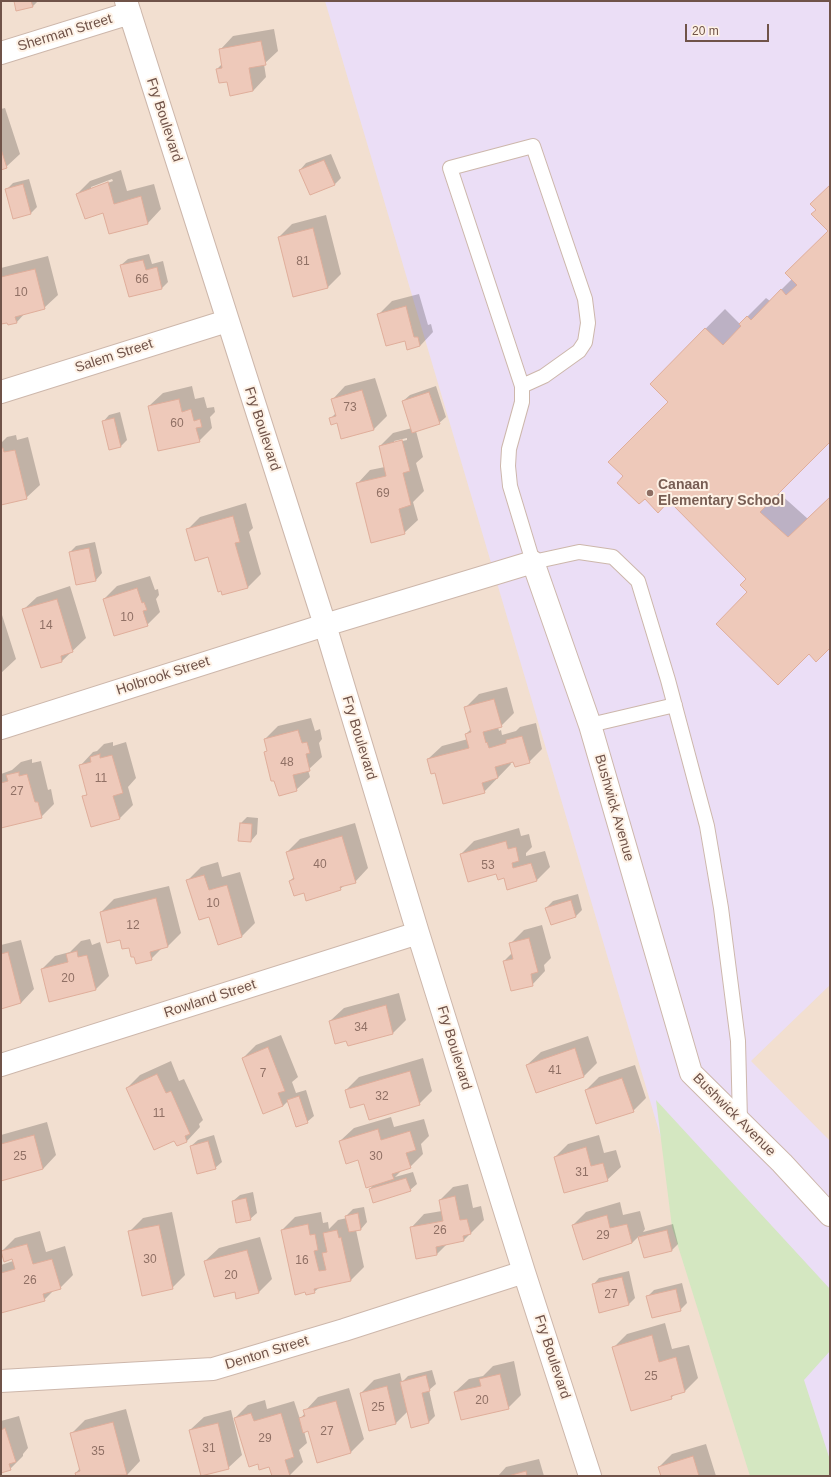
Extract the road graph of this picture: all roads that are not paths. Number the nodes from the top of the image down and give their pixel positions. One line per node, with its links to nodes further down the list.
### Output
1 (128, 7): 2 (street, Sherman Street); 3 (street, Fry Boulevard)
2 (1, 53)
3 (228, 320): 5 (street, Salem Street); 7 (street, Fry Boulevard)
4 (522, 386): 4 (lane); 6 (lane)
5 (1, 392)
6 (533, 562): 7 (street); 8 (lane); 9 (street, Bushwick Avenue)
7 (325, 625): 10 (street, Holbrook Street); 11 (street, Fry Boulevard)
8 (675, 706): 9 (lane); 13 (lane)
9 (590, 725): 13 (street, Bushwick Avenue)
10 (1, 728)
11 (418, 934): 12 (street, Rowland Street); 15 (street, Fry Boulevard)
12 (1, 1065)
13 (740, 1121): 14 (street, Bushwick Avenue)
14 (830, 1215)
15 (524, 1272): 16 (street, Denton Street); 17 (street, Fry Boulevard)
16 (1, 1381)
17 (590, 1476)

